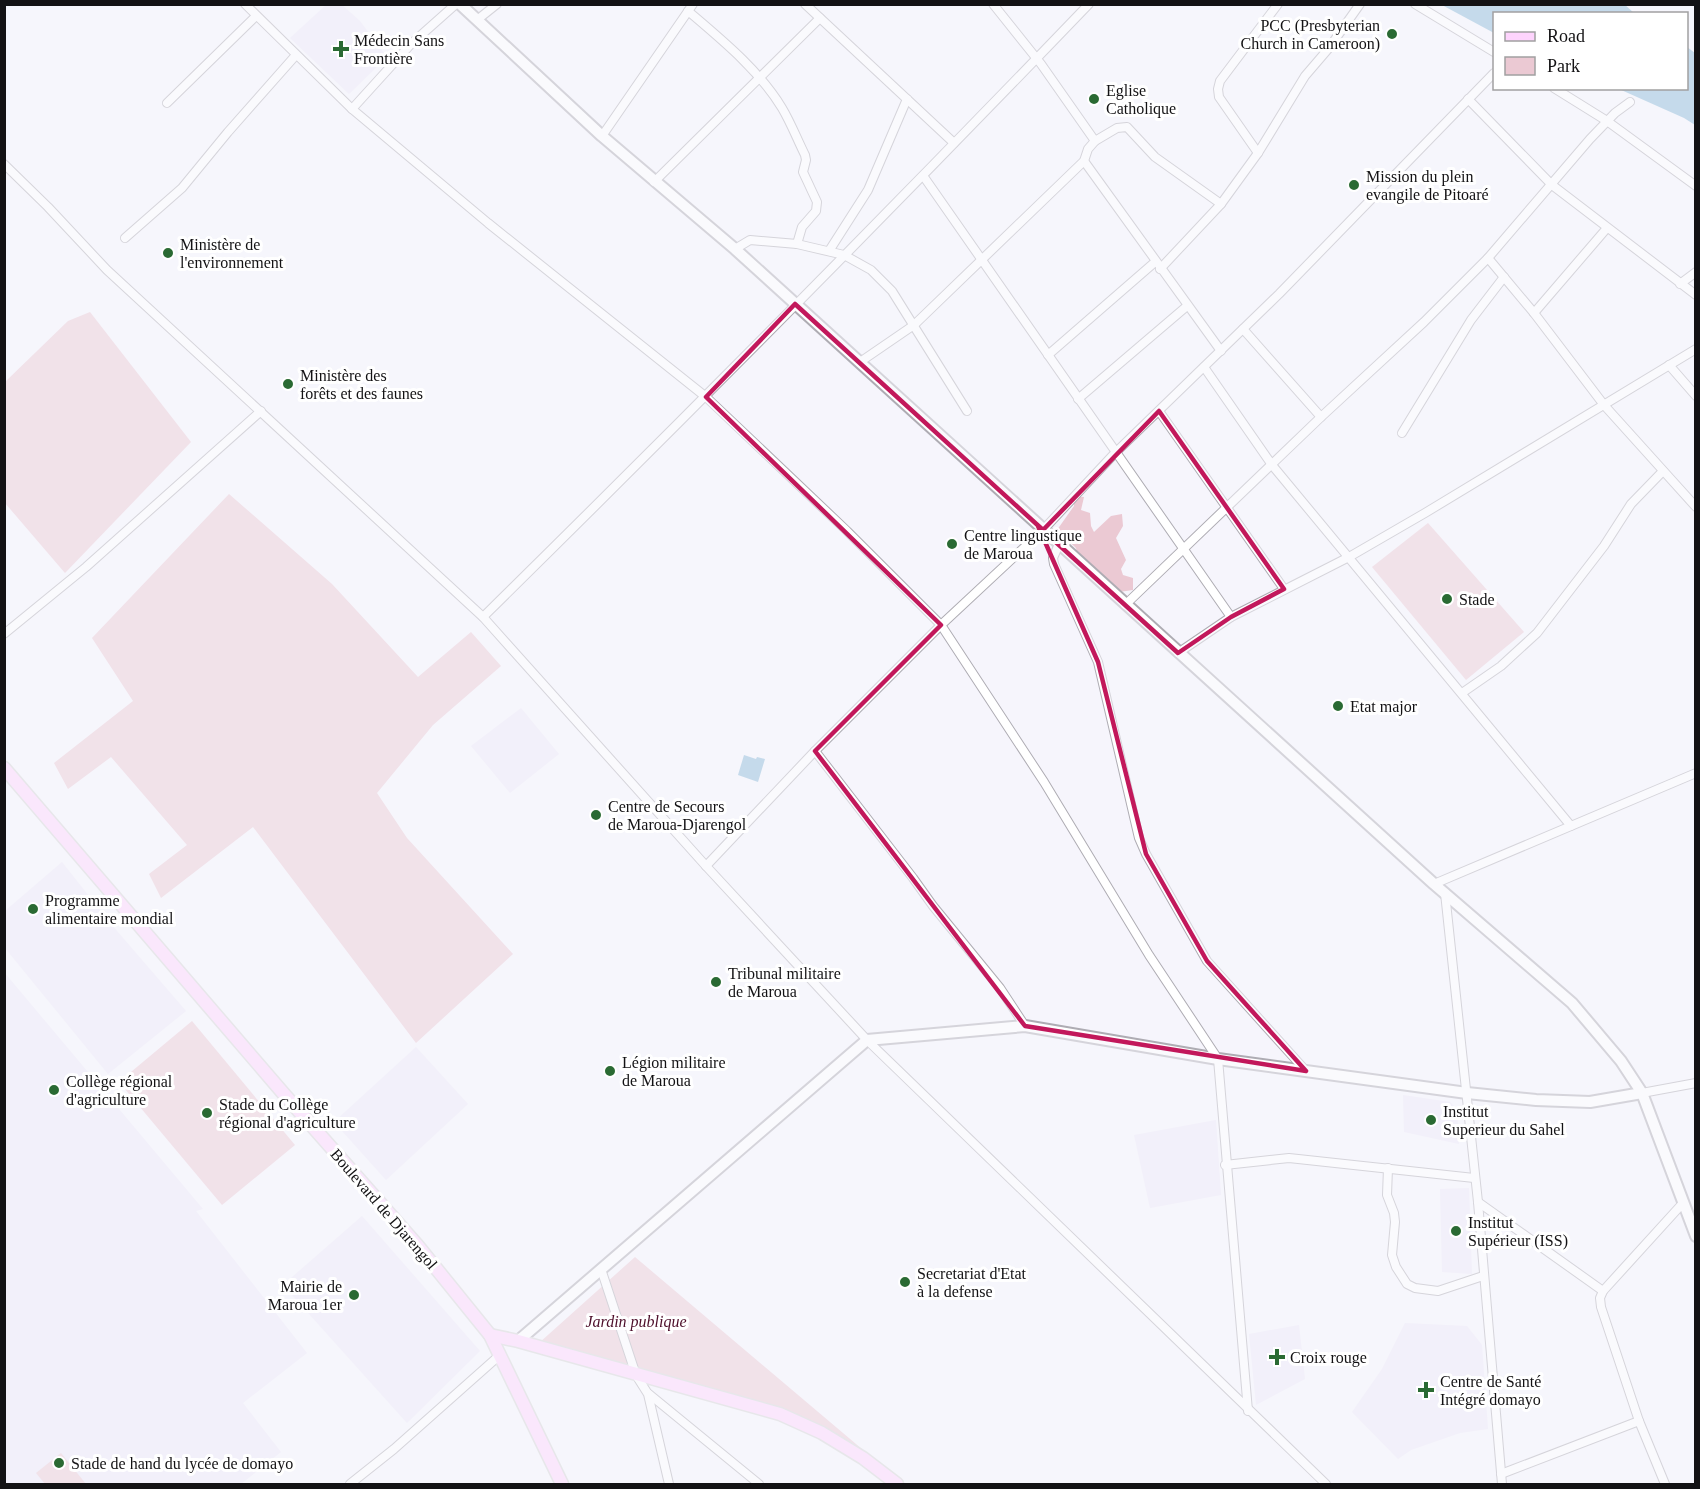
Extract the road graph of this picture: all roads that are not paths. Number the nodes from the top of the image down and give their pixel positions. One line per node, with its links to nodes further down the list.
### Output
1 (245, 4): 11 (street)
2 (458, 4): 13 (street); 24 (street)
3 (497, 4): 13 (street)
4 (805, 4): 12 (street)
5 (993, 4): 16 (street)
6 (1089, 4): 16 (street)
7 (1278, 4): 29 (street)
8 (1360, 4): 29 (street)
9 (1415, 4): 14 (street)
10 (691, 8): 18 (street); 26 (street)
11 (256, 16): 15 (street); 23 (street)
12 (820, 18): 18 (street); 20 (street)
13 (477, 20): 26 (street)
14 (1493, 51)
15 (296, 56): 24 (street); 38 (street)
16 (1036, 59): 27 (street); 28 (street)
17 (1493, 74): 21 (street)
18 (759, 78): 33 (street); 39 (street)
19 (1557, 90): 25 (street)
20 (907, 99): 28 (street); 41 (street)
21 (1468, 99): 34 (street); 54 (street)
22 (1630, 102): 25 (street)
23 (168, 103)
24 (352, 109): 62 (street)
25 (1607, 121): 34 (street); 35 (street)
26 (602, 136): 33 (street)
27 (1095, 141): 30 (street); 36 (street)
28 (954, 143): 32 (street)
29 (1258, 153): 36 (street)
30 (1084, 161): 44 (street); 45 (street)
31 (4, 164): 65 (street)
32 (924, 177): 42 (street); 44 (street)
33 (654, 182): 40 (street)
34 (1552, 185): 37 (street); 43 (street)
35 (1695, 186)
36 (1221, 204): 45 (street)
37 (1607, 228): 48 (street); 52 (street)
38 (125, 238)
39 (797, 244): 40 (street); 41 (street)
40 (735, 249): 50 (street)
41 (830, 251): 42 (street)
42 (844, 255): 50 (street); 53 (street)
43 (1488, 258): 47 (street); 68 (street)
44 (982, 260): 53 (street); 57 (street)
45 (1157, 266): 51 (street); 57 (street)
46 (1695, 272): 48 (street)
47 (1504, 278): 52 (street); 69 (street)
48 (1680, 284): 49 (street)
49 (1695, 295)
50 (795, 304): 58 (street); 62 (street)
51 (1187, 306): 56 (street); 63 (street)
52 (1534, 313): 64 (street)
53 (914, 325): 58 (street); 66 (street)
54 (1243, 329): 56 (street); 68 (street)
55 (1695, 349): 59 (street)
56 (1221, 351): 60 (street)
57 (1048, 355): 63 (street)
58 (860, 362): 75 (street)
59 (1669, 365): 61 (street); 64 (street)
60 (1204, 367): 67 (street); 71 (street)
61 (1695, 396)
62 (706, 397): 81 (street); 83 (street)
63 (1078, 399): 70 (street)
64 (1604, 405): 72 (street); 78 (street)
65 (261, 411): 81 (street); 84 (street)
66 (967, 411)
67 (1159, 411): 70 (street); 73 (street)
68 (1321, 417): 71 (street)
69 (1402, 433)
70 (1115, 453): 75 (street); 77 (street)
71 (1272, 465): 73 (street); 78 (street)
72 (1663, 471): 74 (street); 86 (street)
73 (1227, 507): 77 (street); 79 (street)
74 (1695, 507)
75 (1042, 530): 76 (street); 83 (street)
76 (1059, 544): 80 (street); 97 (street)
77 (1185, 549): 80 (street); 82 (street)
78 (1349, 557): 79 (street); 86 (street)
79 (1284, 589): 82 (street)
80 (1125, 605): 85 (street)
81 (483, 616): 91 (street)
82 (1231, 616): 85 (street)
83 (941, 625): 87 (street); 96 (street)
84 (4, 634)
85 (1178, 653): 92 (street)
86 (1462, 693): 90 (street)
87 (815, 751): 91 (street); 94 (street)
88 (4, 768): 110 (main road, Boulevard de Djarengol)
89 (1695, 773): 90 (street)
90 (1571, 826): 92 (street)
91 (706, 866): 95 (street)
92 (1434, 884): 93 (street)
93 (1444, 893): 99 (street); 100 (street)
94 (1025, 1026): 95 (street); 96 (street)
95 (867, 1040): 107 (street); 115 (street)
96 (1218, 1059): 97 (street); 101 (street)
97 (1306, 1071): 100 (street)
98 (1695, 1083): 99 (street)
99 (1642, 1093): 100 (street); 105 (street)
100 (1467, 1094): 103 (street)
101 (1225, 1165): 102 (street); 115 (street)
102 (1388, 1168): 103 (street); 108 (street)
103 (1474, 1178): 104 (street)
104 (1478, 1202): 108 (street); 109 (street)
105 (1683, 1203): 106 (street); 109 (street)
106 (1695, 1236)
107 (601, 1269): 111 (street); 113 (street)
108 (1483, 1276): 117 (street)
109 (1603, 1291): 116 (street)
110 (490, 1335): 111 (main road); 112 (main road, Boulevard de Djarengol)
111 (518, 1341): 113 (main road)
112 (501, 1354): 118 (street); 119 (main road, Boulevard de Djarengol)
113 (636, 1375): 114 (street); 122 (main road)
114 (648, 1394): 120 (street); 121 (street)
115 (1248, 1411): 123 (street)
116 (1639, 1421): 117 (street); 125 (street)
117 (1501, 1473): 124 (street)
118 (350, 1485)
119 (562, 1485)
120 (669, 1485)
121 (759, 1485)
122 (897, 1485)
123 (1326, 1485)
124 (1502, 1485)
125 (1665, 1485)

